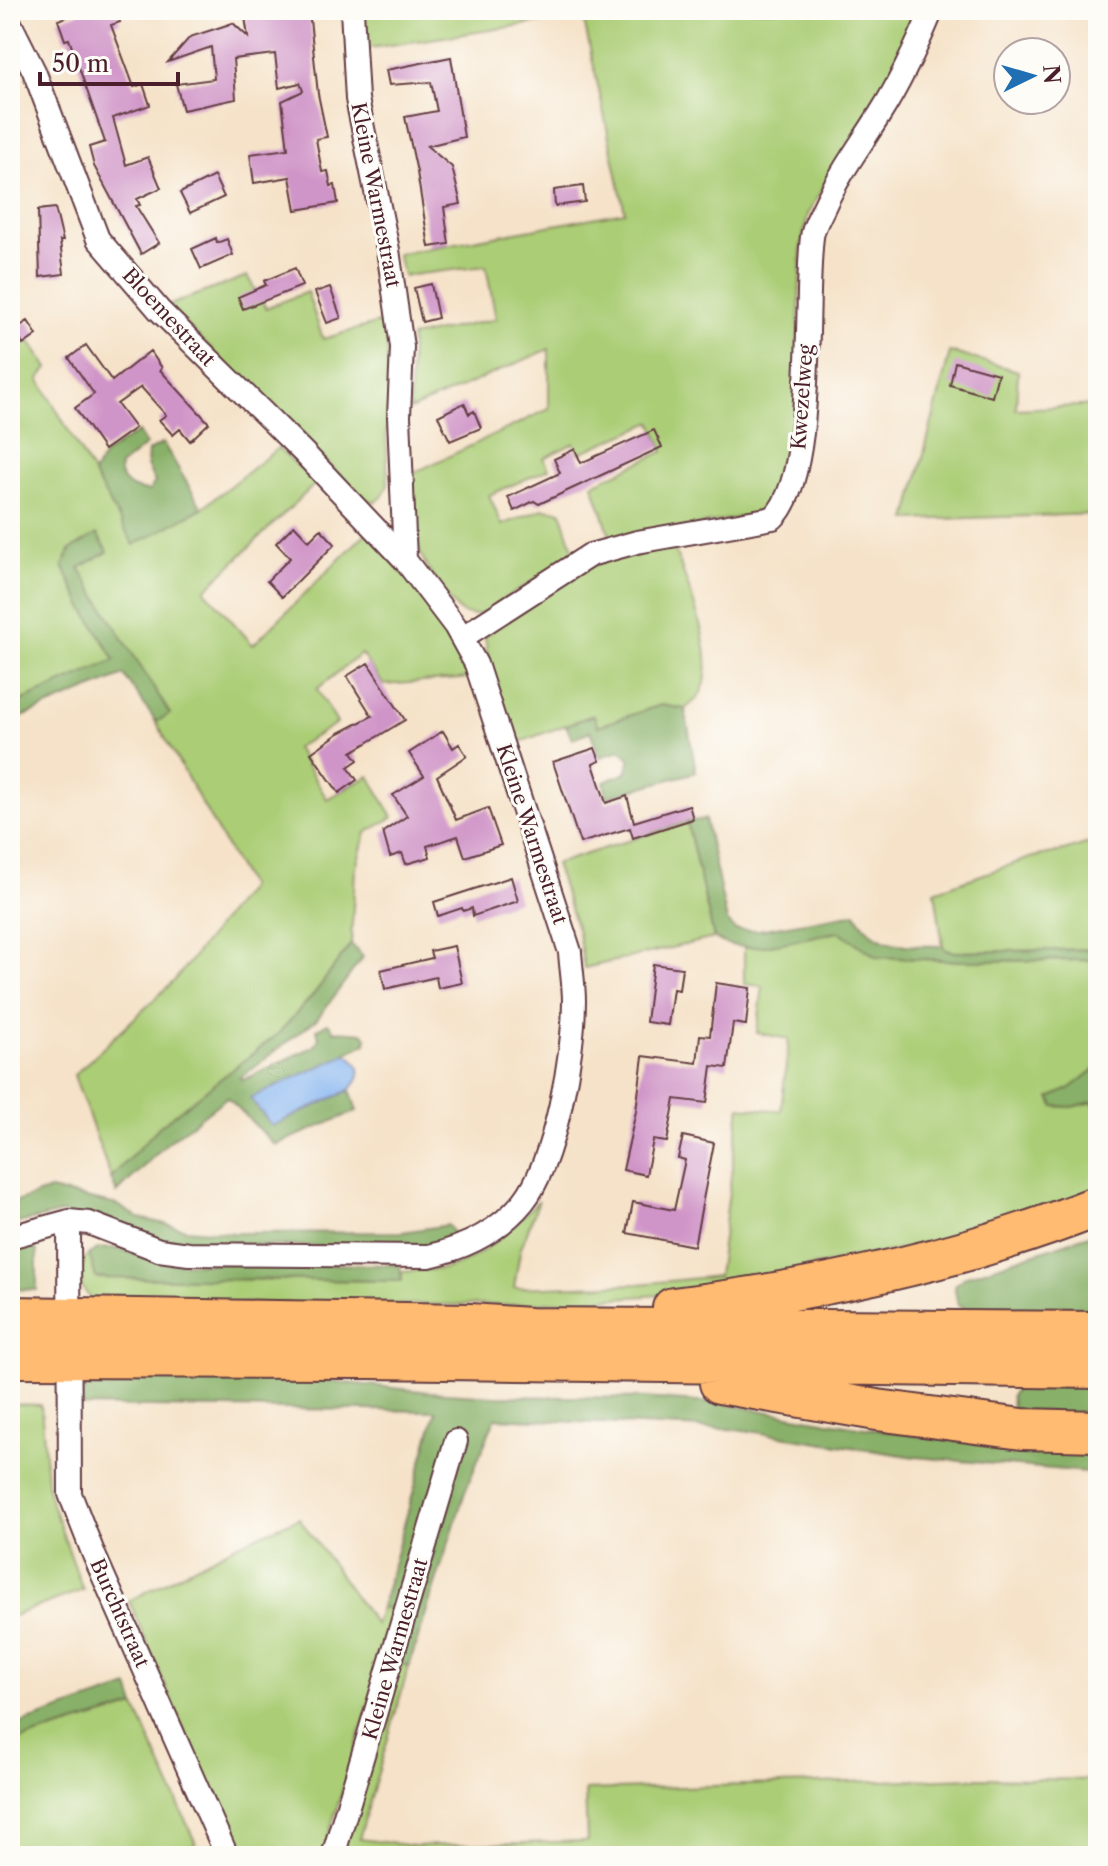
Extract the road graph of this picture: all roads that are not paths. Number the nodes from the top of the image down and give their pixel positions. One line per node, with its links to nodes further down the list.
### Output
1 (352, 10): 4 (street, Kleine Warmestraat)
2 (932, 10): 5 (street, Kwezelweg)
3 (10, 23): 4 (street, Bloemestraat)
4 (405, 560): 5 (street, Kleine Warmestraat)
5 (463, 637): 7 (street, Kleine Warmestraat)
6 (1098, 1206): 11 (highway)
7 (69, 1221): 8 (street); 10 (street)
8 (10, 1237)
9 (10, 1317): 10 (highway)
10 (69, 1318): 11 (highway); 14 (street, Burchtstraat)
11 (470, 1324): 12 (highway)
12 (1098, 1332)
13 (10, 1357): 14 (highway)
14 (69, 1358): 15 (highway); 19 (street, Burchtstraat)
15 (647, 1362): 16 (highway); 17 (highway)
16 (1098, 1368)
17 (1098, 1431)
18 (456, 1441): 20 (street, Kleine Warmestraat)
19 (227, 1856)
20 (333, 1856)

